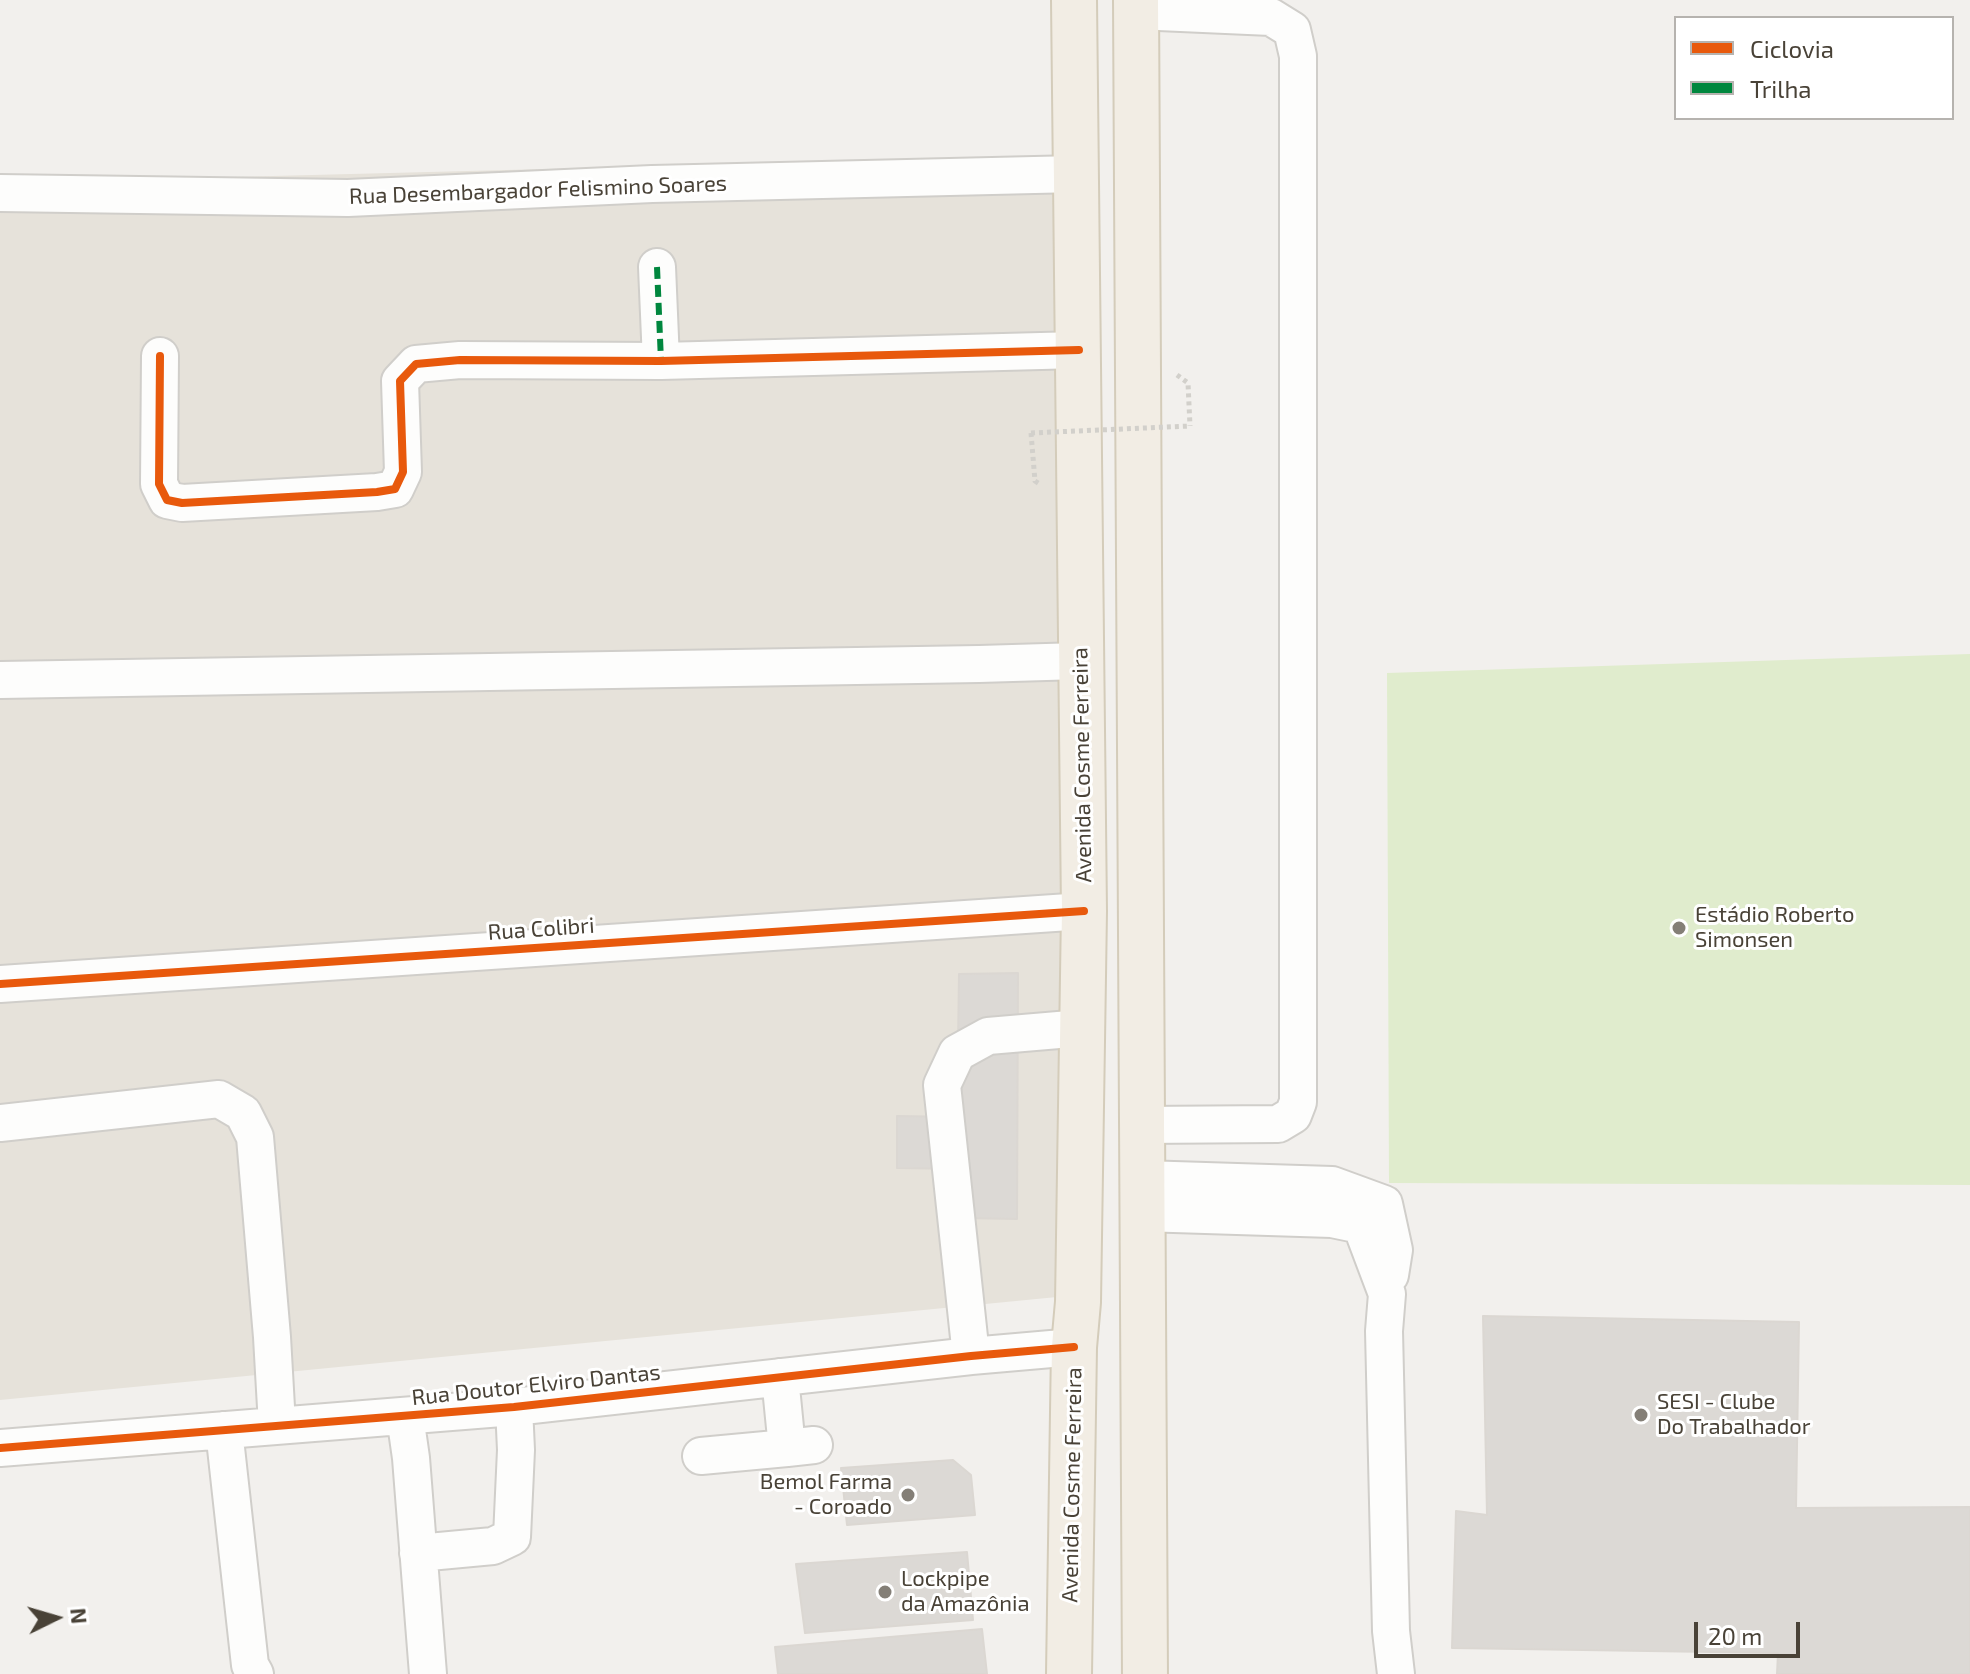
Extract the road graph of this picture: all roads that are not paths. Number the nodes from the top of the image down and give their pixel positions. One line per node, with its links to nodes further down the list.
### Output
1 (1074, 0): 3 (main road, Avenida Cosme Ferreira)
2 (1136, 5): 15 (main road); 15 (street)
3 (1077, 174): 4 (street, Rua Desembargador Felismino Soares); 6 (main road, Avenida Cosme Ferreira)
4 (0, 193)
5 (657, 267): 8 (street)
6 (1079, 350): 8 (street); 9 (main road, Avenida Cosme Ferreira)
7 (160, 356): 8 (street)
8 (661, 361)
9 (1080, 661): 10 (street); 11 (main road, Avenida Cosme Ferreira)
10 (0, 680)
11 (1084, 911): 12 (street, Rua Colibri); 13 (main road, Avenida Cosme Ferreira)
12 (0, 984)
13 (1082, 1028): 17 (main road, Avenida Cosme Ferreira); 18 (street)
14 (0, 1123): 22 (street)
15 (1141, 1125): 16 (main road)
16 (1142, 1196): 30 (main road); 31 (street)
17 (1074, 1347): 18 (street, Rua Doutor Elviro Dantas); 29 (main road, Avenida Cosme Ferreira)
18 (971, 1356): 19 (street, Rua Doutor Elviro Dantas)
19 (780, 1377): 20 (street, Rua Doutor Elviro Dantas); 25 (street)
20 (514, 1407): 21 (street, Rua Doutor Elviro Dantas); 26 (street)
21 (405, 1416): 22 (street, Rua Doutor Elviro Dantas); 26 (street)
22 (277, 1425): 23 (street, Rua Doutor Elviro Dantas)
23 (224, 1430): 24 (street, Rua Doutor Elviro Dantas); 27 (street)
24 (0, 1448)
25 (701, 1456)
26 (418, 1553): 28 (street)
27 (255, 1674)
28 (428, 1674)
29 (1069, 1674)
30 (1145, 1674)
31 (1396, 1674)

